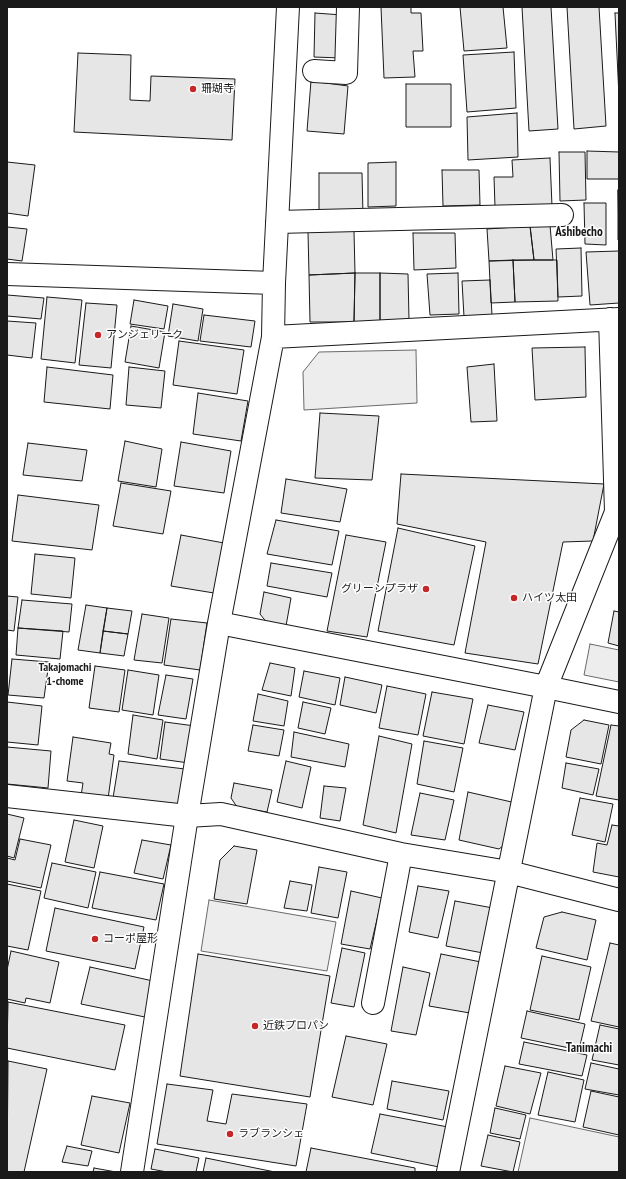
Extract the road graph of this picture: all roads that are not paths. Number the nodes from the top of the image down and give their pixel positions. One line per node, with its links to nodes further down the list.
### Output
1 (288, 7): 5 (street)
2 (348, 7): 3 (street)
3 (314, 72)
4 (562, 215): 5 (street)
5 (277, 222): 7 (street)
6 (7, 274): 7 (street)
7 (274, 283): 9 (street)
8 (615, 319): 9 (street); 11 (street)
9 (273, 337): 10 (street)
10 (219, 623): 11 (street); 14 (street)
11 (546, 686): 12 (street); 16 (street)
12 (619, 702)
13 (7, 796): 14 (street)
14 (187, 816): 15 (street); 19 (street)
15 (401, 854): 16 (street); 18 (street)
16 (509, 872): 17 (street); 20 (street)
17 (619, 900)
18 (373, 1004)
19 (132, 1172)
20 (448, 1172)

